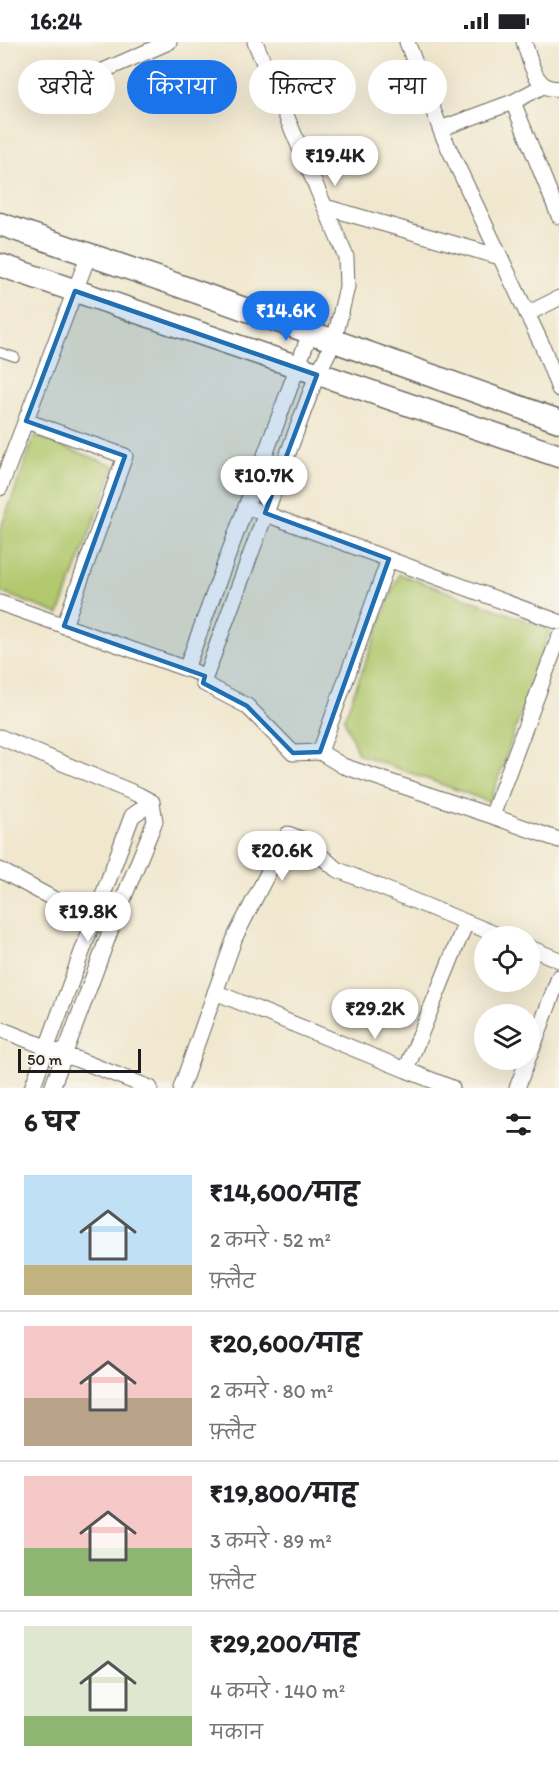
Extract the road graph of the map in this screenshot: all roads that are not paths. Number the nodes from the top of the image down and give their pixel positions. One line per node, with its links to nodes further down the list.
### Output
1 (169, 42): 5 (street)
2 (255, 42): 9 (street)
3 (407, 42): 8 (street)
4 (524, 42): 6 (street)
5 (115, 66)
6 (551, 87): 7 (street)
7 (513, 102): 8 (street); 10 (street)
8 (440, 129): 13 (street)
9 (325, 207): 13 (street); 19 (street)
10 (559, 216)
11 (0, 224): 12 (street)
12 (89, 254): 15 (street); 18 (street)
13 (500, 257): 17 (street)
14 (0, 265): 15 (street)
15 (75, 291): 22 (street); 24 (street)
16 (559, 298): 17 (street)
17 (527, 314): 23 (street)
18 (310, 333): 19 (street); 22 (street)
19 (334, 341): 22 (street); 25 (street)
20 (0, 352): 21 (lane)
21 (15, 357)
22 (307, 371): 26 (street); 28 (street); 29 (street)
23 (559, 389)
24 (26, 421): 27 (street); 33 (street)
25 (559, 421)
26 (559, 456)
27 (0, 488)
28 (246, 507): 29 (street); 35 (street)
29 (265, 513): 30 (street); 36 (street)
30 (389, 559): 32 (street); 38 (street)
31 (0, 603): 33 (street)
32 (559, 622)
33 (64, 626): 35 (street)
34 (559, 637): 40 (street)
35 (186, 669): 36 (street)
36 (204, 679): 38 (street)
37 (0, 737): 39 (street)
38 (320, 752): 40 (street)
39 (152, 802): 43 (street); 46 (street)
40 (492, 816): 41 (street)
41 (559, 840)
42 (0, 870): 43 (street)
43 (94, 920): 46 (street); 53 (street)
44 (466, 922): 45 (street); 50 (street); 55 (street)
45 (476, 926)
46 (111, 929): 54 (street)
47 (540, 952): 48 (street)
48 (559, 960)
49 (559, 977): 51 (street)
50 (215, 993): 55 (street); 60 (street)
51 (540, 1028)
52 (0, 1029): 53 (street)
53 (47, 1047): 54 (street); 57 (street)
54 (64, 1054): 58 (street); 59 (street)
55 (406, 1070): 61 (street)
56 (524, 1070): 62 (street)
57 (32, 1088)
58 (52, 1088)
59 (150, 1088)
60 (181, 1088)
61 (452, 1088)
62 (517, 1088)

